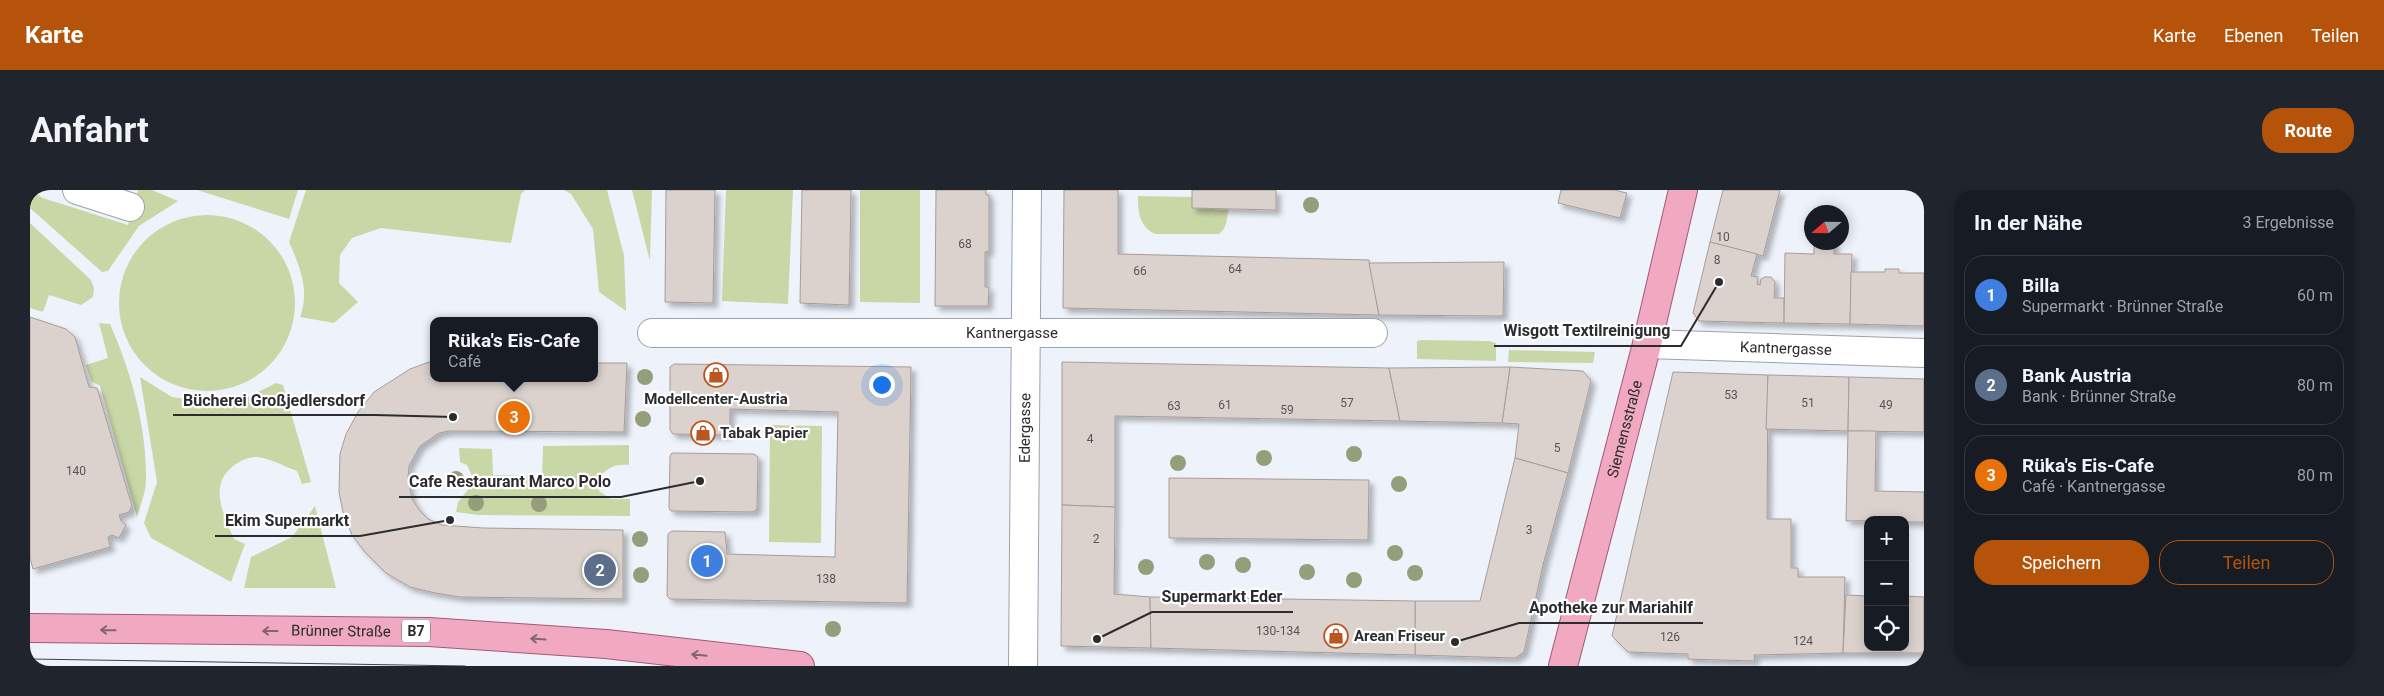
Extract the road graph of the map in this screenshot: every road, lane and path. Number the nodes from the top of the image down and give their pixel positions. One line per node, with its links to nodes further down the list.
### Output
1 (77, 190): 4 (street)
2 (1027, 190): 6 (street, Edergasse)
3 (1683, 190): 8 (main road, Siemensstraße)
4 (130, 207)
5 (652, 333): 6 (street, Kantnergasse)
6 (1027, 333): 7 (street, Kantnergasse); 12 (street, Edergasse)
7 (1373, 334)
8 (1647, 344): 9 (street, Kantnergasse); 13 (main road, Siemensstraße)
9 (1924, 353)
10 (30, 628): 11 (main road, Brünner Straße / B7, one-way to 10)
11 (800, 666)
12 (1023, 666)
13 (1562, 666)

